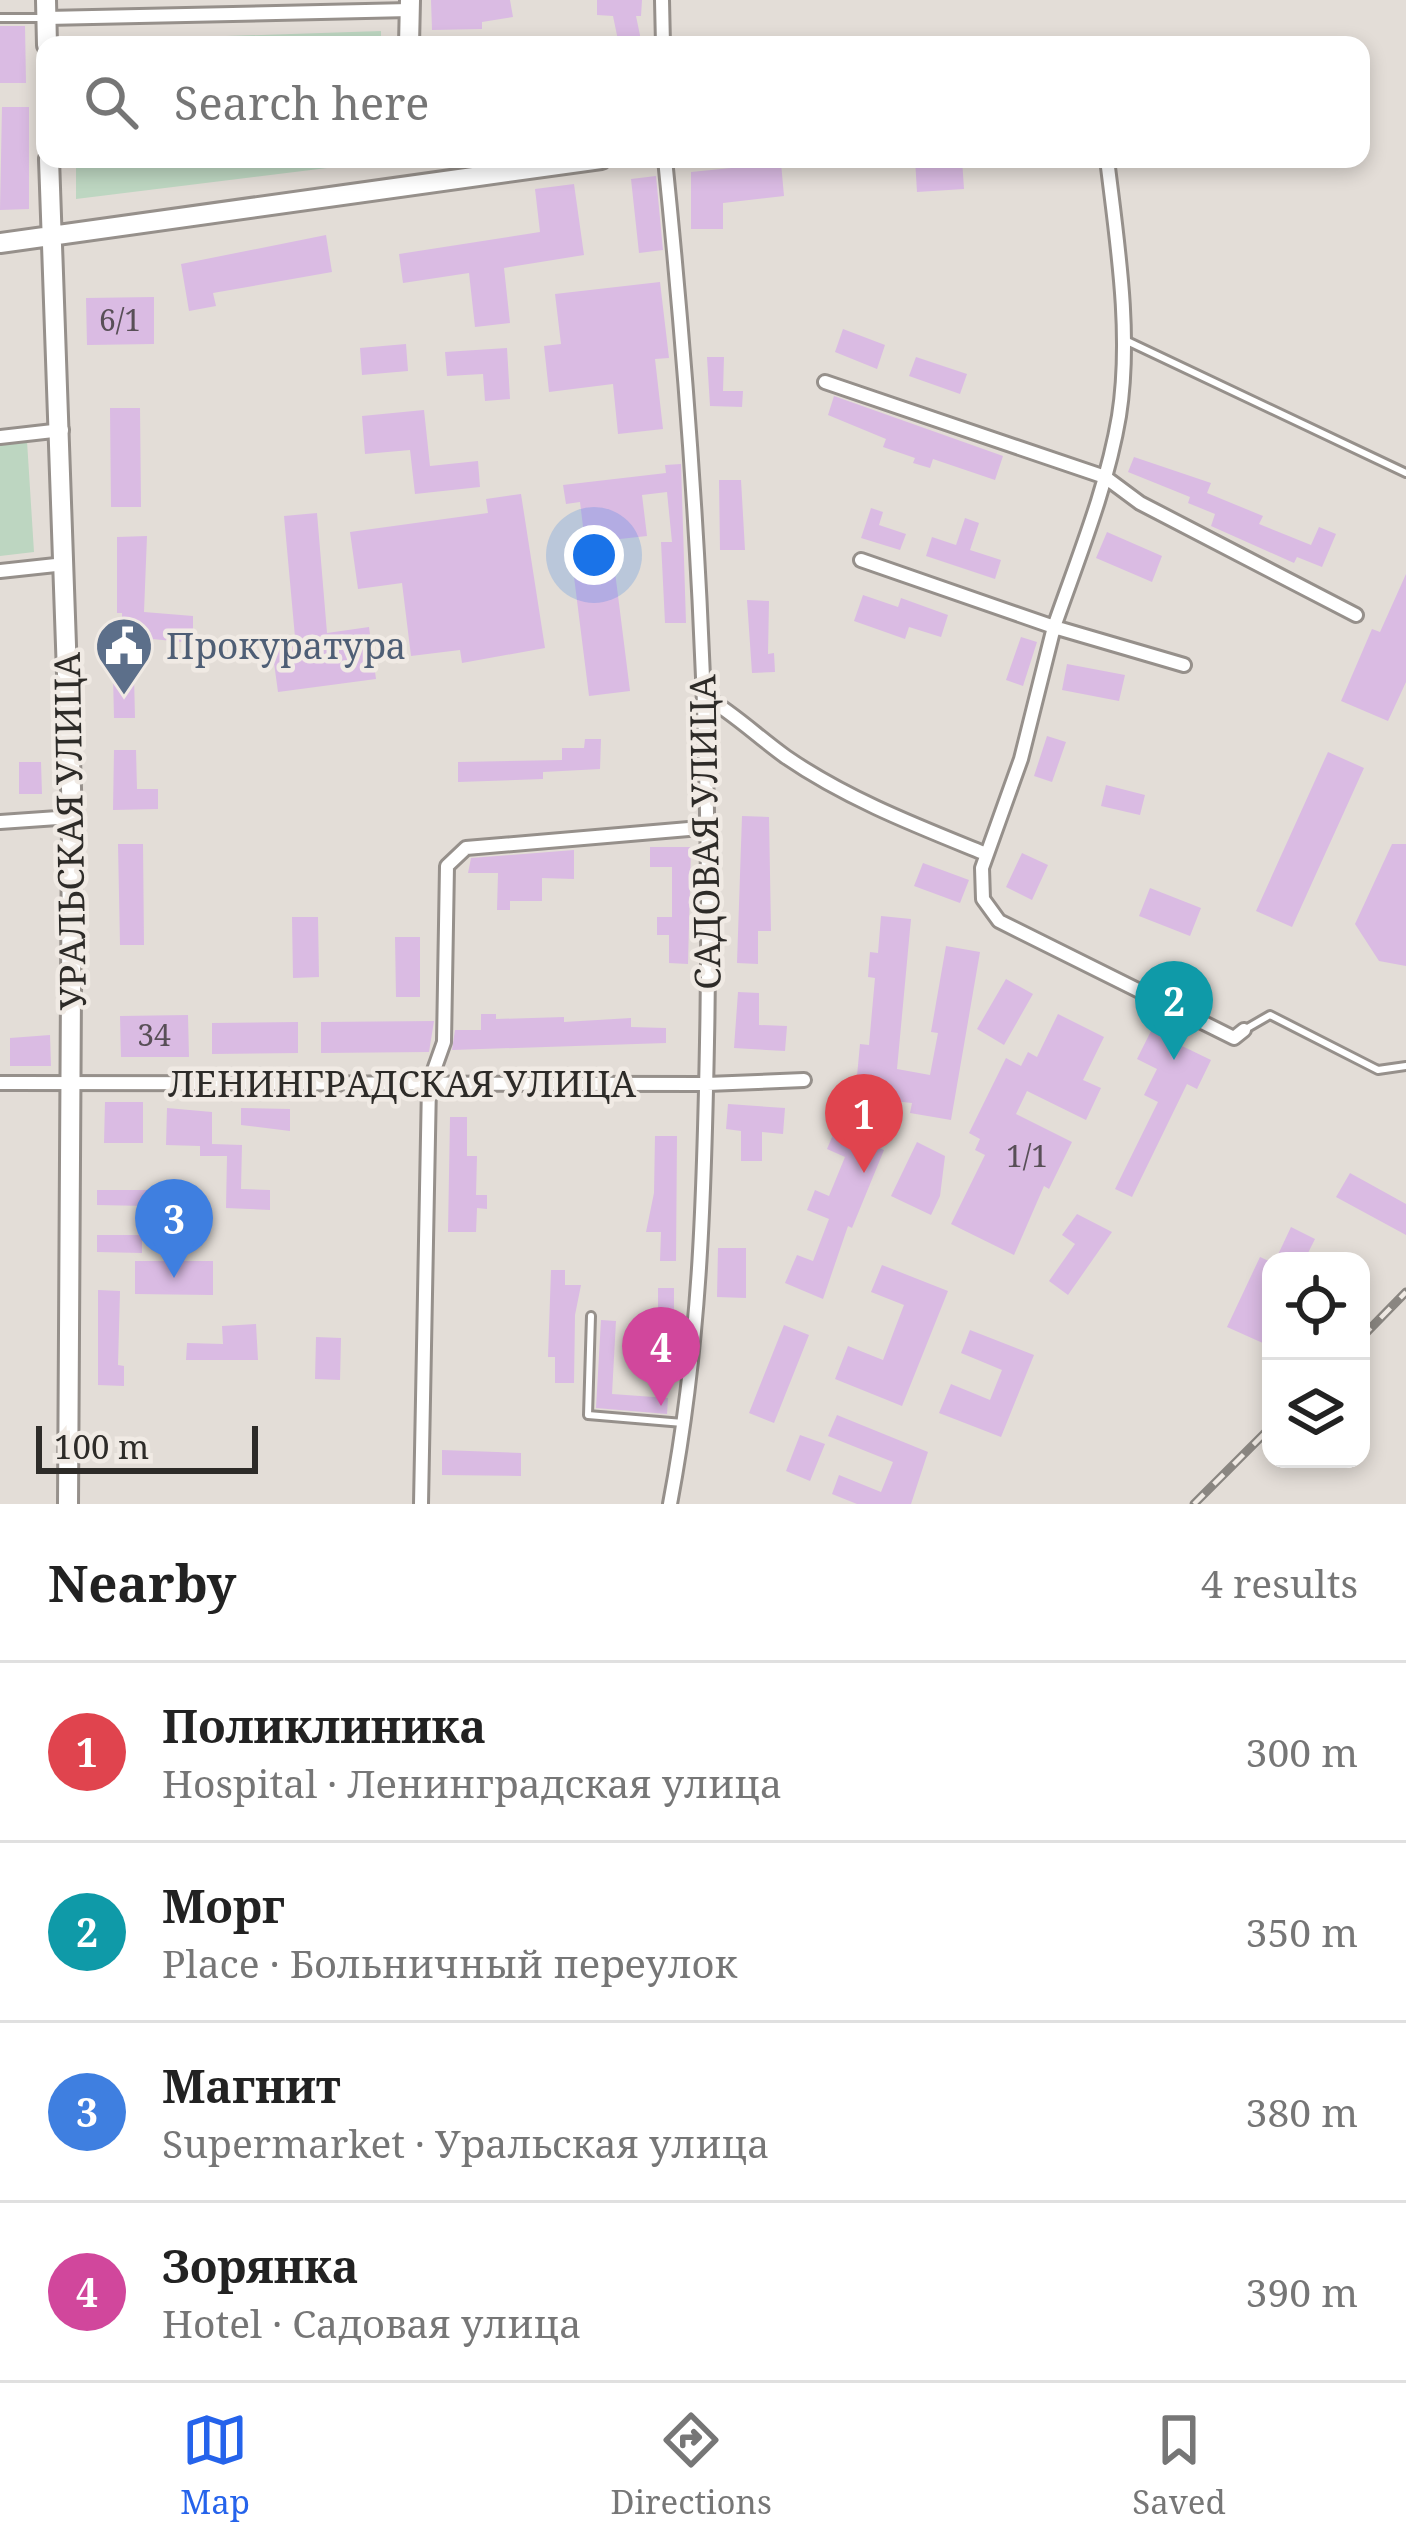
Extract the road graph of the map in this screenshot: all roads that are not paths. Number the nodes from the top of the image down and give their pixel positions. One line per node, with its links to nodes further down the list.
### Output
1 (662, 0): 6 (street)
2 (410, 5): 3 (street); 5 (street)
3 (46, 9): 4 (lane)
4 (0, 18)
5 (409, 36)
6 (663, 36)
7 (50, 168): 13 (street, УРАЛЬСКАЯ УЛИЦА)
8 (404, 168): 12 (street)
9 (527, 168): 12 (street)
10 (666, 168): 27 (street, САДОВАЯ УЛИЦА)
11 (1108, 168): 15 (street)
12 (403, 183): 13 (street)
13 (51, 236): 14 (street); 17 (street, УРАЛЬСКАЯ УЛИЦА)
14 (0, 243)
15 (1122, 338): 19 (lane); 20 (street)
16 (825, 382): 20 (street)
17 (62, 430): 18 (street); 22 (street, УРАЛЬСКАЯ УЛИЦА)
18 (0, 437)
19 (1406, 473)
20 (1106, 478): 24 (street); 25 (street)
21 (861, 560): 25 (street)
22 (65, 564): 23 (street); 28 (street, УРАЛЬСКАЯ УЛИЦА)
23 (0, 571)
24 (1356, 615)
25 (1054, 627): 26 (street); 31 (street)
26 (1184, 665)
27 (704, 697): 30 (street, САДОВАЯ УЛИЦА); 31 (street)
28 (71, 817): 29 (street); 36 (street, УРАЛЬСКАЯ УЛИЦА)
29 (0, 822)
30 (712, 827): 37 (street); 38 (street, САДОВАЯ УЛИЦА)
31 (986, 854): 32 (street)
32 (1244, 1030): 33 (lane)
33 (1406, 1066)
34 (804, 1080): 38 (street, ЛЕНИНГРАДСКАЯ УЛИЦА)
35 (0, 1083): 36 (street, ЛЕНИНГРАДСКАЯ УЛИЦА)
36 (74, 1083): 37 (street, ЛЕНИНГРАДСКАЯ УЛИЦА); 41 (street, УРАЛЬСКАЯ УЛИЦА)
37 (428, 1084): 38 (street, ЛЕНИНГРАДСКАЯ УЛИЦА); 42 (street)
38 (706, 1084): 40 (street, САДОВАЯ УЛИЦА)
39 (590, 1316): 40 (lane)
40 (686, 1423): 43 (street, САДОВАЯ УЛИЦА)
41 (68, 1504)
42 (422, 1504)
43 (670, 1504)

